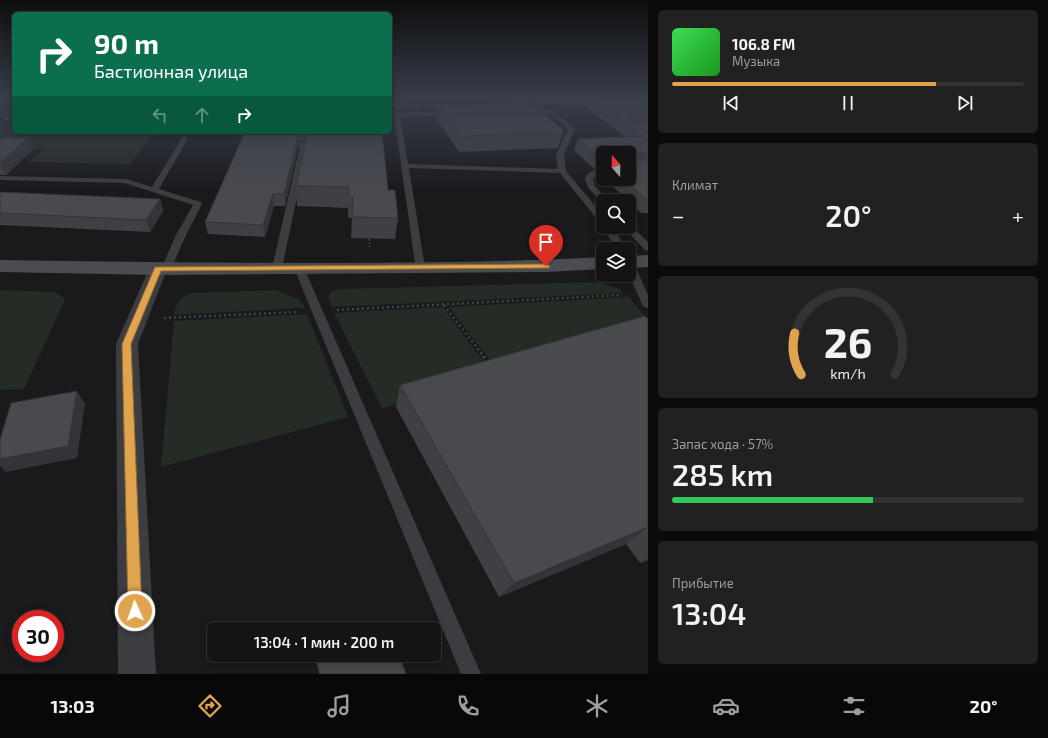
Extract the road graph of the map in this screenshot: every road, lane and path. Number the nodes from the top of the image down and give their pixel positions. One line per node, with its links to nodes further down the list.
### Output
1 (399, 129): 5 (lane)
2 (572, 129): 6 (lane)
3 (281, 134): 18 (lane)
4 (186, 138): 9 (lane)
5 (404, 166): 6 (lane); 20 (lane)
6 (562, 171): 11 (lane)
7 (596, 172): 10 (lane)
8 (0, 178): 9 (lane)
9 (154, 190): 21 (lane)
10 (597, 194)
11 (596, 212)
12 (635, 234): 13 (lane)
13 (648, 248)
14 (648, 261): 15 (main road)
15 (636, 262)
16 (596, 263): 20 (main road)
17 (0, 266): 21 (main road)
18 (277, 268): 19 (main road); 21 (main road)
19 (299, 268): 20 (main road); 26 (lane)
20 (420, 268)
21 (162, 269): 27 (street)
22 (636, 280): 23 (lane)
23 (642, 294): 24 (path); 25 (lane)
24 (444, 304): 26 (path); 28 (path)
25 (648, 304)
26 (317, 311): 27 (path); 30 (lane)
27 (137, 319): 29 (street)
28 (492, 368)
29 (137, 674)
30 (471, 674)

